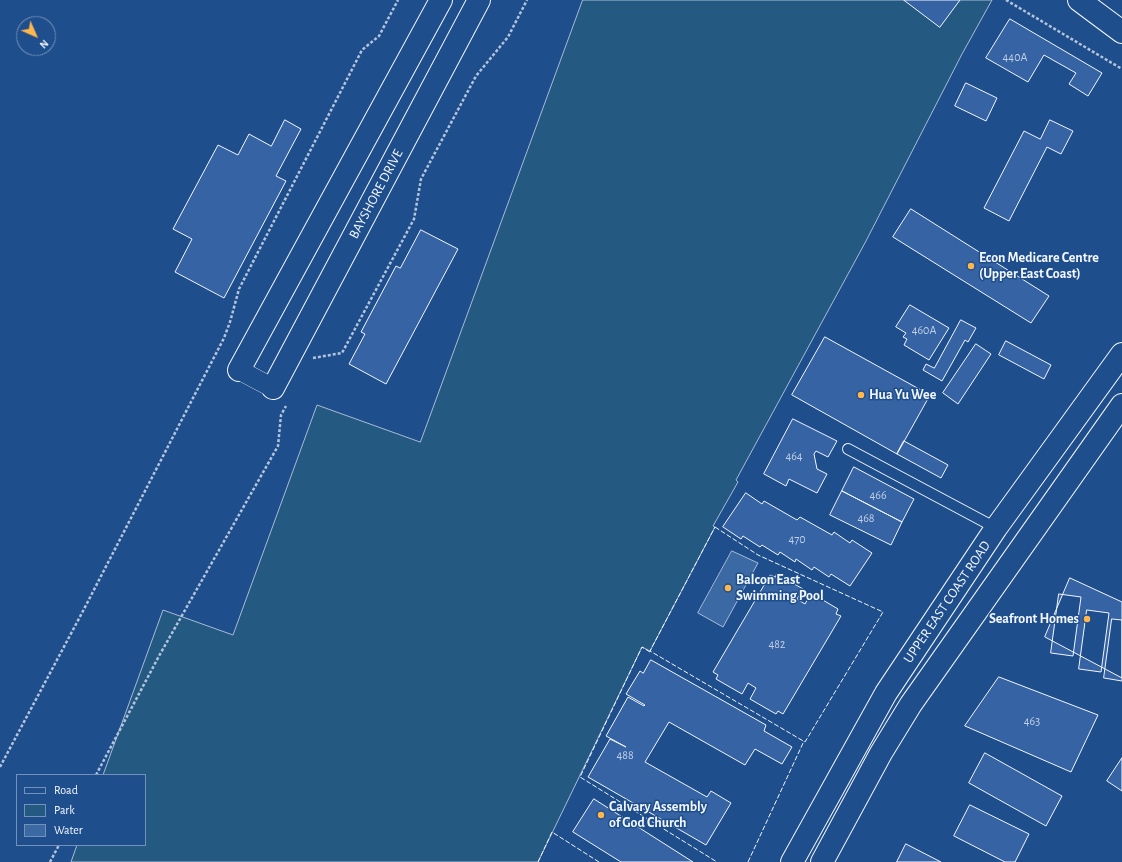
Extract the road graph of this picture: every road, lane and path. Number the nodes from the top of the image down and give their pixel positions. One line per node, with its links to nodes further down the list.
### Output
1 (398, 0): 17 (path)
2 (441, 0): 11 (main road)
3 (479, 0): 12 (main road, BAYSHORE DRIVE)
4 (527, 0): 10 (path)
5 (1006, 0): 8 (path)
6 (1079, 0): 7 (main road)
7 (1122, 32)
8 (1122, 69)
9 (1122, 354): 16 (main road, UPPER EAST COAST ROAD)
10 (309, 358)
11 (239, 370): 12 (street)
12 (273, 388)
13 (1122, 405): 22 (main road, UPPER EAST COAST ROAD)
14 (282, 415): 18 (path)
15 (848, 449): 16 (lane)
16 (996, 528): 21 (main road, UPPER EAST COAST ROAD)
17 (0, 767)
18 (97, 774)
19 (58, 846): 20 (path)
20 (50, 862)
21 (792, 862)
22 (822, 862)

